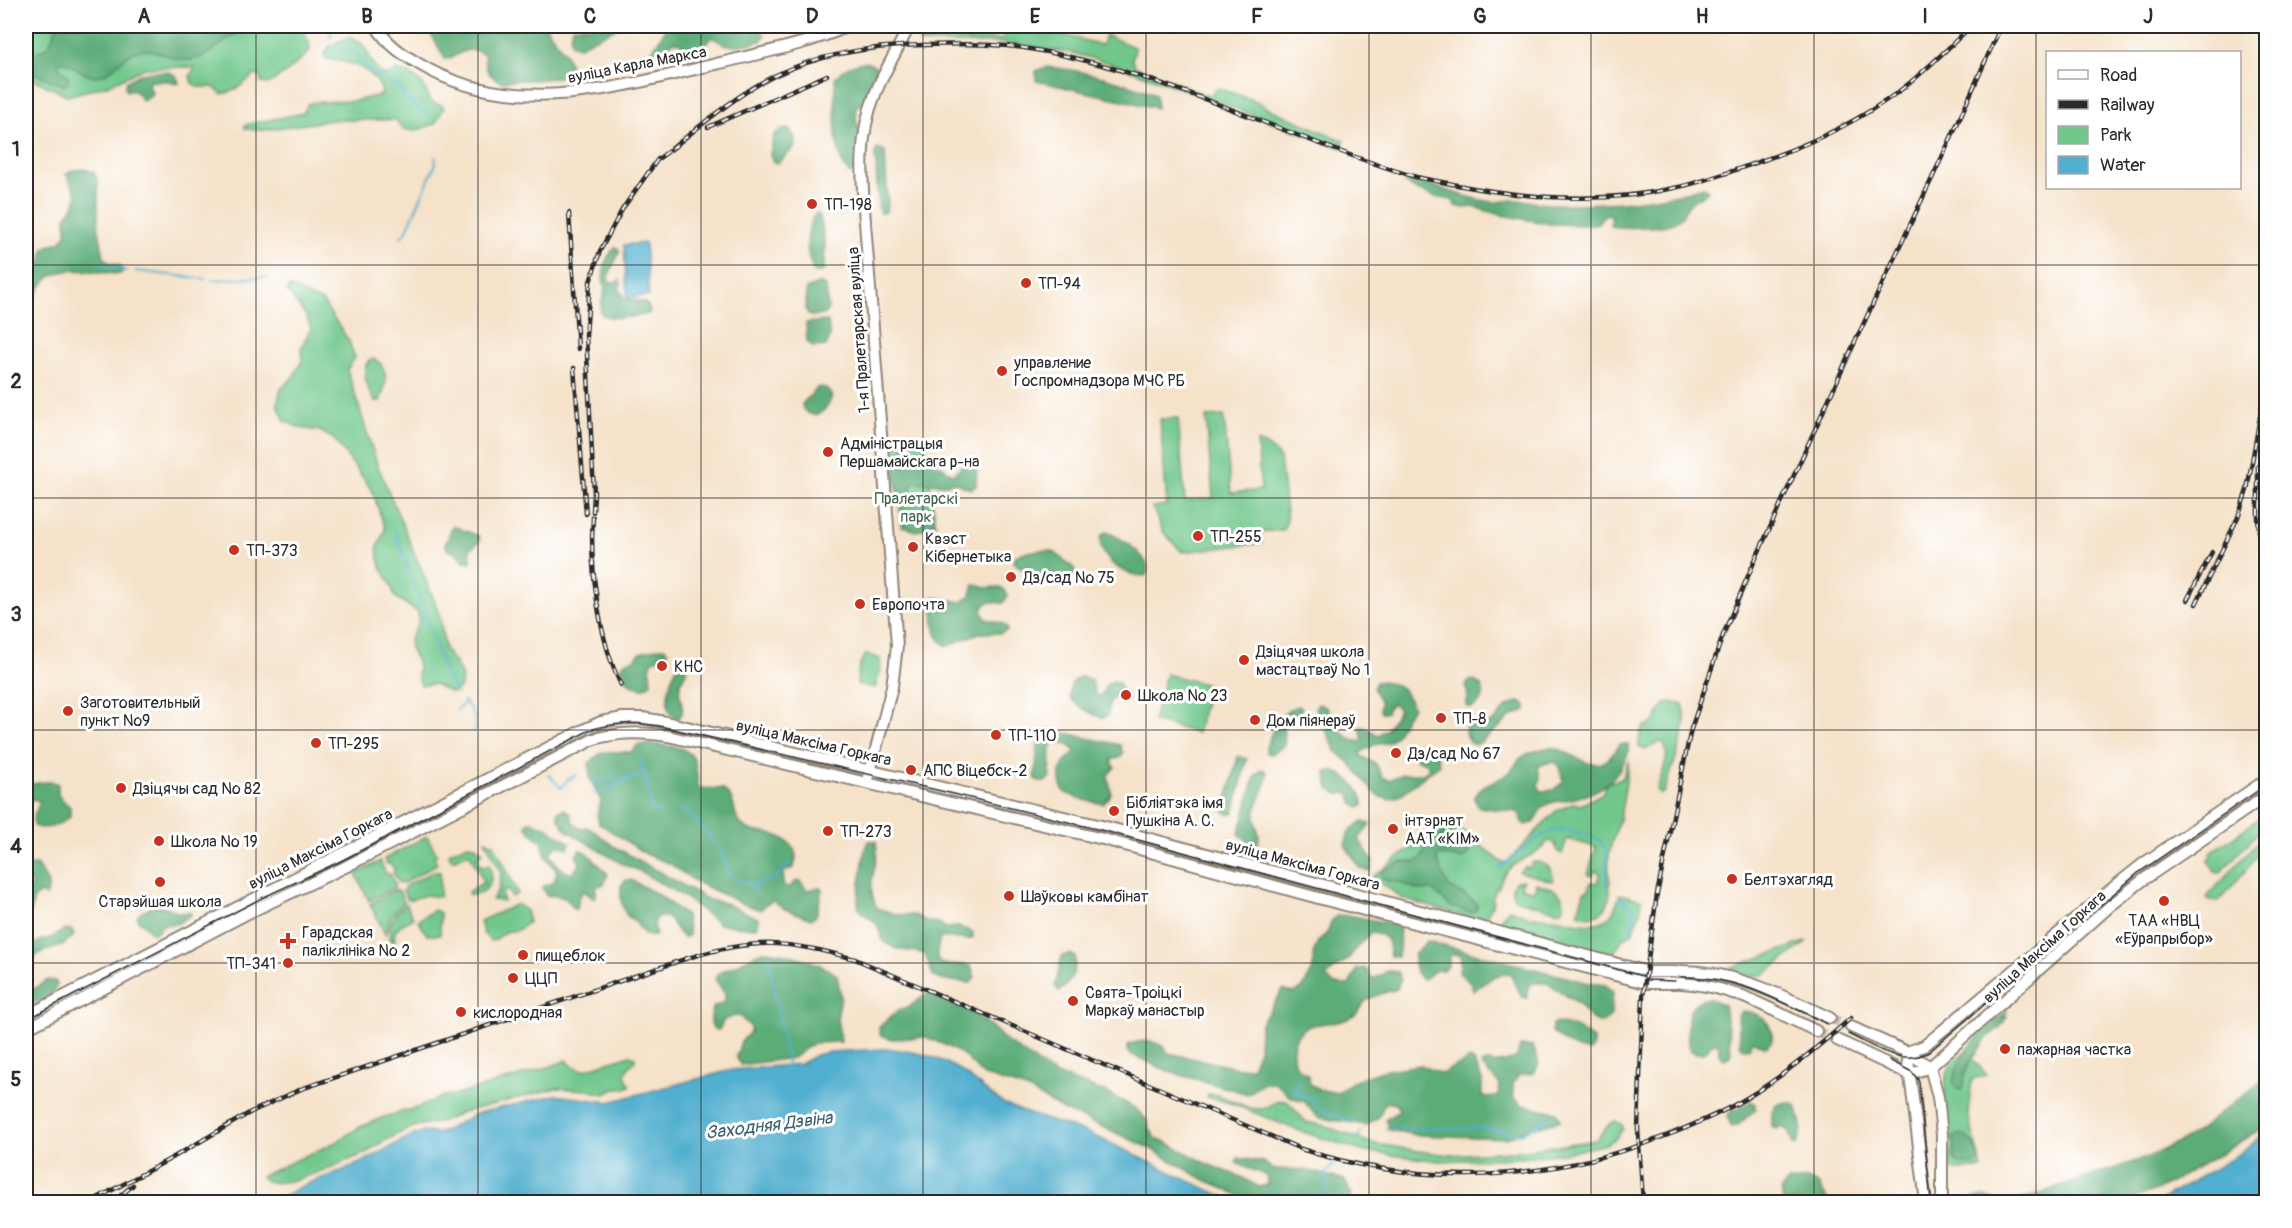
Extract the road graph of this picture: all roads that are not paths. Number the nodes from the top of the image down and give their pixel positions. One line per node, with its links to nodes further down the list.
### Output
1 (376, 26): 2 (main road, вуліца Карла Маркса)
2 (848, 26)
3 (898, 26): 5 (main road)
4 (909, 26): 5 (main road)
5 (904, 37): 6 (main road, 1-я Пралетарская вуліца)
6 (871, 770): 8 (main road, 1-я Пралетарская вуліца); 10 (main road, вуліца Максіма Горкага); 11 (main road, вуліца Максіма Горкага)
7 (2266, 780): 17 (main road, вуліца Максіма Горкага)
8 (868, 782): 10 (main road, вуліца Максіма Горкага); 14 (main road, вуліца Максіма Горкага)
9 (2266, 796): 18 (main road, вуліца Максіма Горкага)
10 (1646, 977): 12 (main road, вуліца Максіма Горкага); 15 (main road, вуліца Максіма Горкага)
11 (26, 1016)
12 (1830, 1018)
13 (1851, 1027): 17 (main road)
14 (26, 1029)
15 (1816, 1031)
16 (1837, 1040): 19 (main road)
17 (1907, 1052): 18 (main road); 19 (main road)
18 (1930, 1067): 19 (main road, вуліца Максіма Горкага); 21 (main road)
19 (1909, 1074): 20 (main road)
20 (1926, 1203)
21 (1942, 1203)

